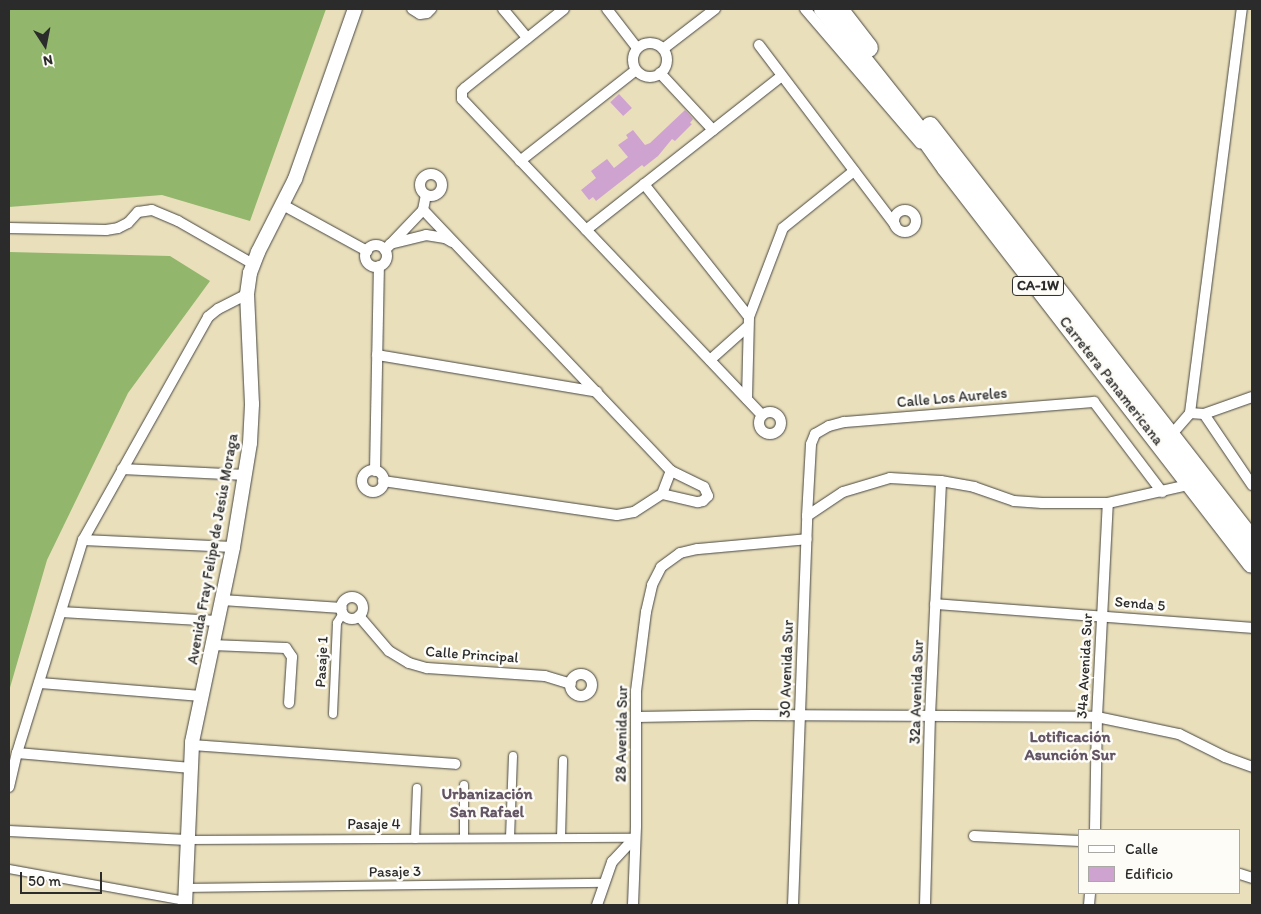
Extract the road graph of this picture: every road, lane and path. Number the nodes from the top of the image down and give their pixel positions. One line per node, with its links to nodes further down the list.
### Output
1 (356, 9): 25 (street, Avenida Fray Felipe de Jesús Moraga)
2 (412, 9): 3 (street)
3 (431, 9)
4 (502, 9): 12 (street)
5 (564, 9): 12 (street)
6 (607, 9): 14 (street)
7 (714, 9): 15 (street)
8 (805, 9): 21 (street)
9 (823, 9): 21 (highway, Carretera Panamericana / CA-1W)
10 (839, 9): 46 (highway, Carretera Panamericana / CA-1W)
11 (1242, 9): 42 (street)
12 (527, 38): 20 (street)
13 (760, 46): 18 (street)
14 (637, 48): 15 (street); 16 (street)
15 (663, 49): 17 (street)
16 (636, 70): 17 (street); 20 (street)
17 (660, 73): 19 (street)
18 (782, 76): 19 (street); 22 (street)
19 (713, 130): 23 (street)
20 (520, 162): 29 (street)
21 (946, 168): 53 (highway, Carretera Panamericana / CA-1W)
22 (854, 171): 27 (street); 36 (street)
23 (644, 184): 29 (street); 36 (street)
24 (426, 195): 26 (street)
25 (283, 205): 32 (street); 33 (street, Avenida Fray Felipe de Jesús Moraga)
26 (423, 210): 30 (street); 31 (street)
27 (895, 225)
28 (9, 228): 33 (street)
29 (586, 230): 38 (street)
30 (458, 246): 31 (street); 39 (street)
31 (388, 247): 32 (street); 34 (street)
32 (367, 251): 34 (street)
33 (253, 264): 35 (street, Avenida Fray Felipe de Jesús Moraga)
34 (379, 266): 37 (street)
35 (247, 294): 47 (street); 50 (street, Avenida Fray Felipe de Jesús Moraga)
36 (748, 322): 38 (street); 41 (street)
37 (377, 355): 39 (street); 48 (street)
38 (710, 360): 41 (street)
39 (597, 392): 49 (street)
40 (1252, 397): 43 (street)
41 (747, 399): 44 (street)
42 (1190, 413): 43 (street); 46 (street)
43 (1204, 414): 54 (street)
44 (762, 415)
45 (815, 434): 55 (street, Calle Los Aureles); 58 (street, 30 Avenida Sur)
46 (1172, 434): 61 (highway, Carretera Panamericana / CA-1W)
47 (122, 469): 50 (street); 60 (street)
48 (375, 470): 51 (street); 51 (street)
49 (671, 471): 56 (street); 56 (street)
50 (246, 475): 62 (street, Avenida Fray Felipe de Jesús Moraga)
51 (383, 481): 56 (street)
52 (941, 481): 57 (street); 58 (street); 65 (street, 32a Avenida Sur)
53 (1192, 484): 55 (street); 63 (highway, Carretera Panamericana / CA-1W)
54 (1252, 485)
55 (1162, 492): 57 (street)
56 (662, 494)
57 (1108, 503): 69 (street, 34a Avenida Sur)
58 (807, 516): 59 (street, 30 Avenida Sur)
59 (807, 539): 78 (street, 30 Avenida Sur); 80 (street, 28 Avenida Sur)
60 (83, 540): 62 (street); 67 (street)
61 (1252, 540)
62 (233, 547): 64 (street, Avenida Fray Felipe de Jesús Moraga)
63 (1252, 564)
64 (222, 600): 66 (street); 70 (street, Avenida Fray Felipe de Jesús Moraga)
65 (936, 604): 69 (street, Senda 5); 79 (street, 32a Avenida Sur)
66 (342, 611): 68 (street); 68 (street); 77 (street, Pasaje 1)
67 (61, 612): 70 (street); 73 (street)
68 (359, 616): 74 (street, Calle Principal)
69 (1102, 616): 71 (street, Senda 5); 81 (street, 34a Avenida Sur)
70 (217, 621): 72 (street, Avenida Fray Felipe de Jesús Moraga)
71 (1252, 628)
72 (212, 644): 75 (street, Avenida Fray Felipe de Jesús Moraga); 76 (street)
73 (39, 683): 75 (street); 83 (street)
74 (571, 684)
75 (202, 696): 82 (street, Avenida Fray Felipe de Jesús Moraga)
76 (289, 702)
77 (333, 714)
78 (800, 715): 79 (street); 80 (street); 107 (street, 30 Avenida Sur)
79 (930, 716): 81 (street); 108 (street, 32a Avenida Sur)
80 (636, 717): 98 (street, 28 Avenida Sur)
81 (1097, 717): 88 (street); 92 (street, 34a Avenida Sur)
82 (192, 745): 86 (street); 87 (street, Avenida Fray Felipe de Jesús Moraga)
83 (17, 753): 87 (street); 90 (street)
84 (513, 756): 96 (street)
85 (563, 760): 97 (street)
86 (456, 764)
87 (191, 768): 100 (street, Avenida Fray Felipe de Jesús Moraga)
88 (1252, 768)
89 (464, 785): 95 (street)
90 (9, 787)
91 (417, 788): 99 (street)
92 (1095, 829)
93 (9, 831): 100 (street)
94 (974, 836): 101 (street)
95 (464, 838): 96 (street, Pasaje 4); 99 (street, Pasaje 4)
96 (510, 838): 97 (street, Pasaje 4)
97 (561, 838): 98 (street, Pasaje 4)
98 (634, 838): 103 (street); 106 (street, 28 Avenida Sur)
99 (415, 839): 100 (street, Pasaje 4)
100 (187, 840): 104 (street, Avenida Fray Felipe de Jesús Moraga)
101 (1078, 841)
102 (9, 869): 104 (street)
103 (604, 883): 104 (street, Pasaje 3); 105 (street)
104 (185, 898)
105 (597, 905)
106 (633, 905)
107 (793, 905)
108 (925, 905)

